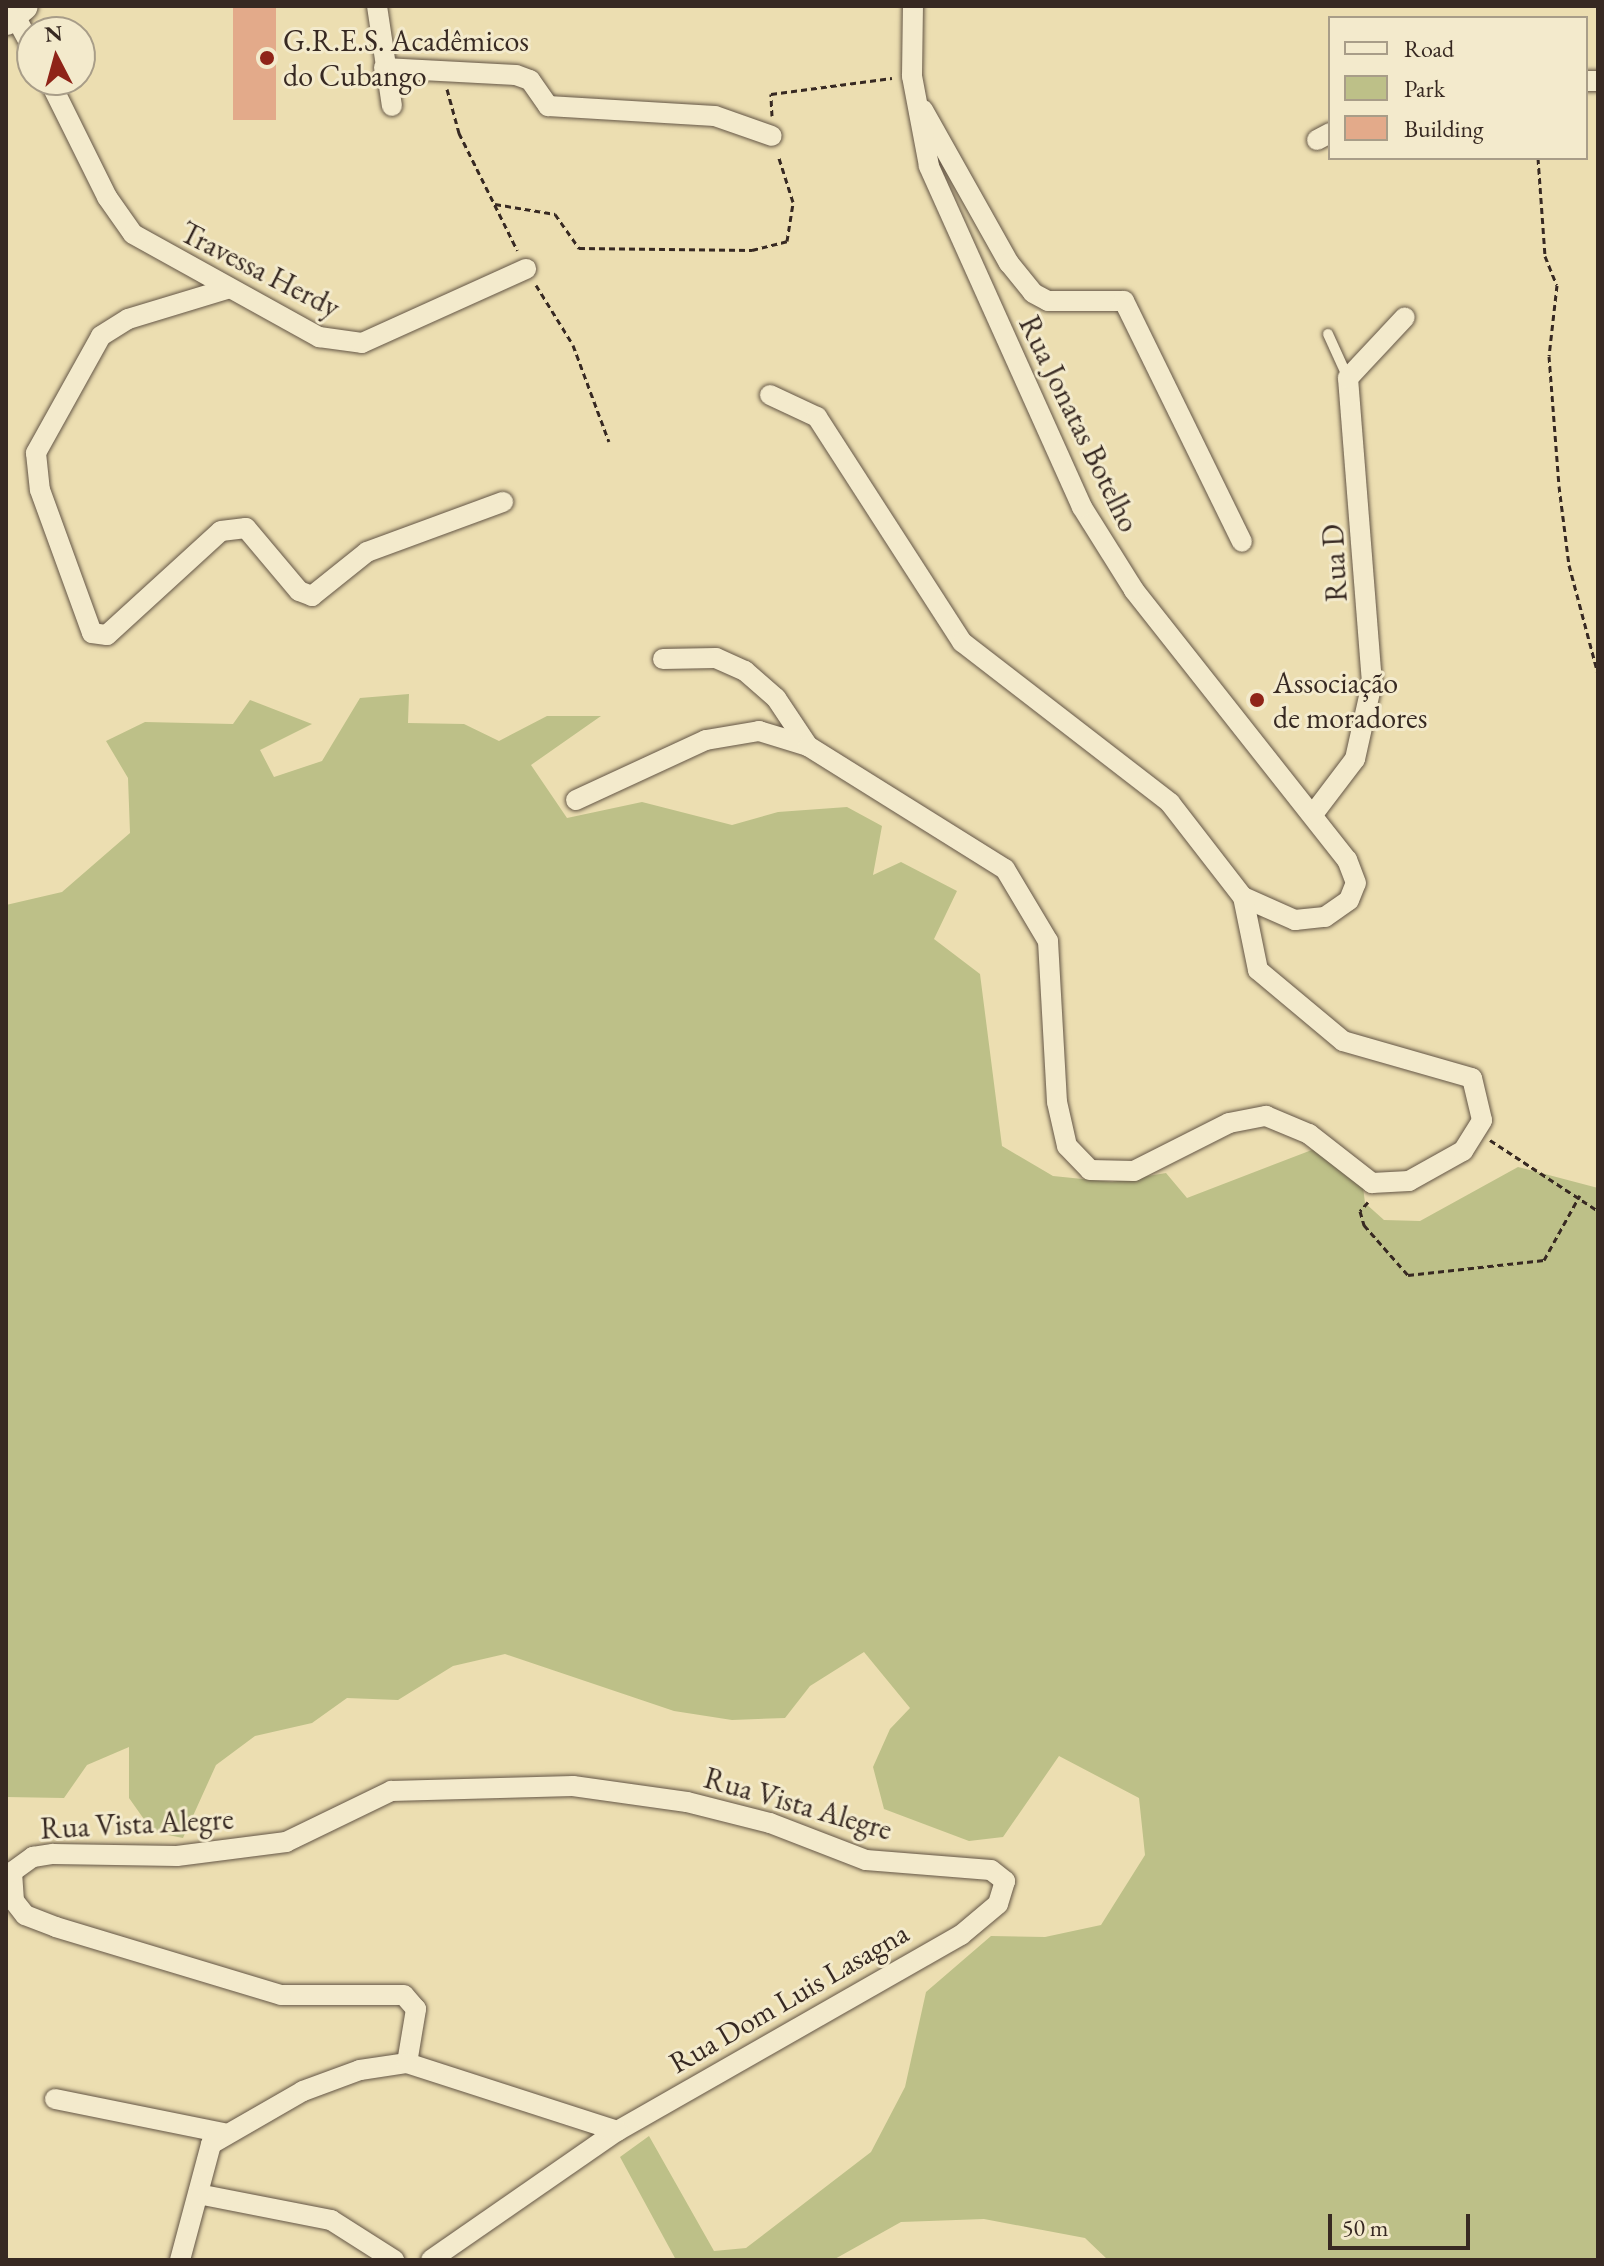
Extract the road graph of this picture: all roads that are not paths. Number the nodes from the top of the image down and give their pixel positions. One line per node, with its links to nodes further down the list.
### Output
1 (377, 6): 3 (street)
2 (913, 6): 4 (street, Rua Jonatas Botelho)
3 (384, 68): 6 (street); 7 (street)
4 (913, 85): 15 (street); 19 (street, Rua Jonatas Botelho)
5 (57, 96): 9 (street, Travessa Herdy)
6 (392, 106)
7 (772, 136)
8 (526, 269): 9 (street, Travessa Herdy)
9 (227, 289): 14 (street)
10 (1405, 317): 12 (street)
11 (1328, 334): 12 (lane)
12 (1348, 378): 19 (street, Rua D)
13 (770, 395): 20 (street)
14 (503, 502)
15 (1242, 542)
16 (663, 659): 17 (street)
17 (808, 746): 18 (street); 20 (street)
18 (576, 800)
19 (1314, 813): 20 (street, Rua Jonatas Botelho)
20 (1243, 897)
21 (987, 1913): 22 (street, Rua Vista Alegre); 24 (street, Rua Dom Luis Lasagna)
22 (407, 2063): 24 (street); 25 (street)
23 (55, 2099): 25 (street)
24 (617, 2131): 29 (street)
25 (224, 2133): 26 (street)
26 (198, 2194): 27 (street); 28 (street)
27 (180, 2260)
28 (394, 2260)
29 (431, 2260)

